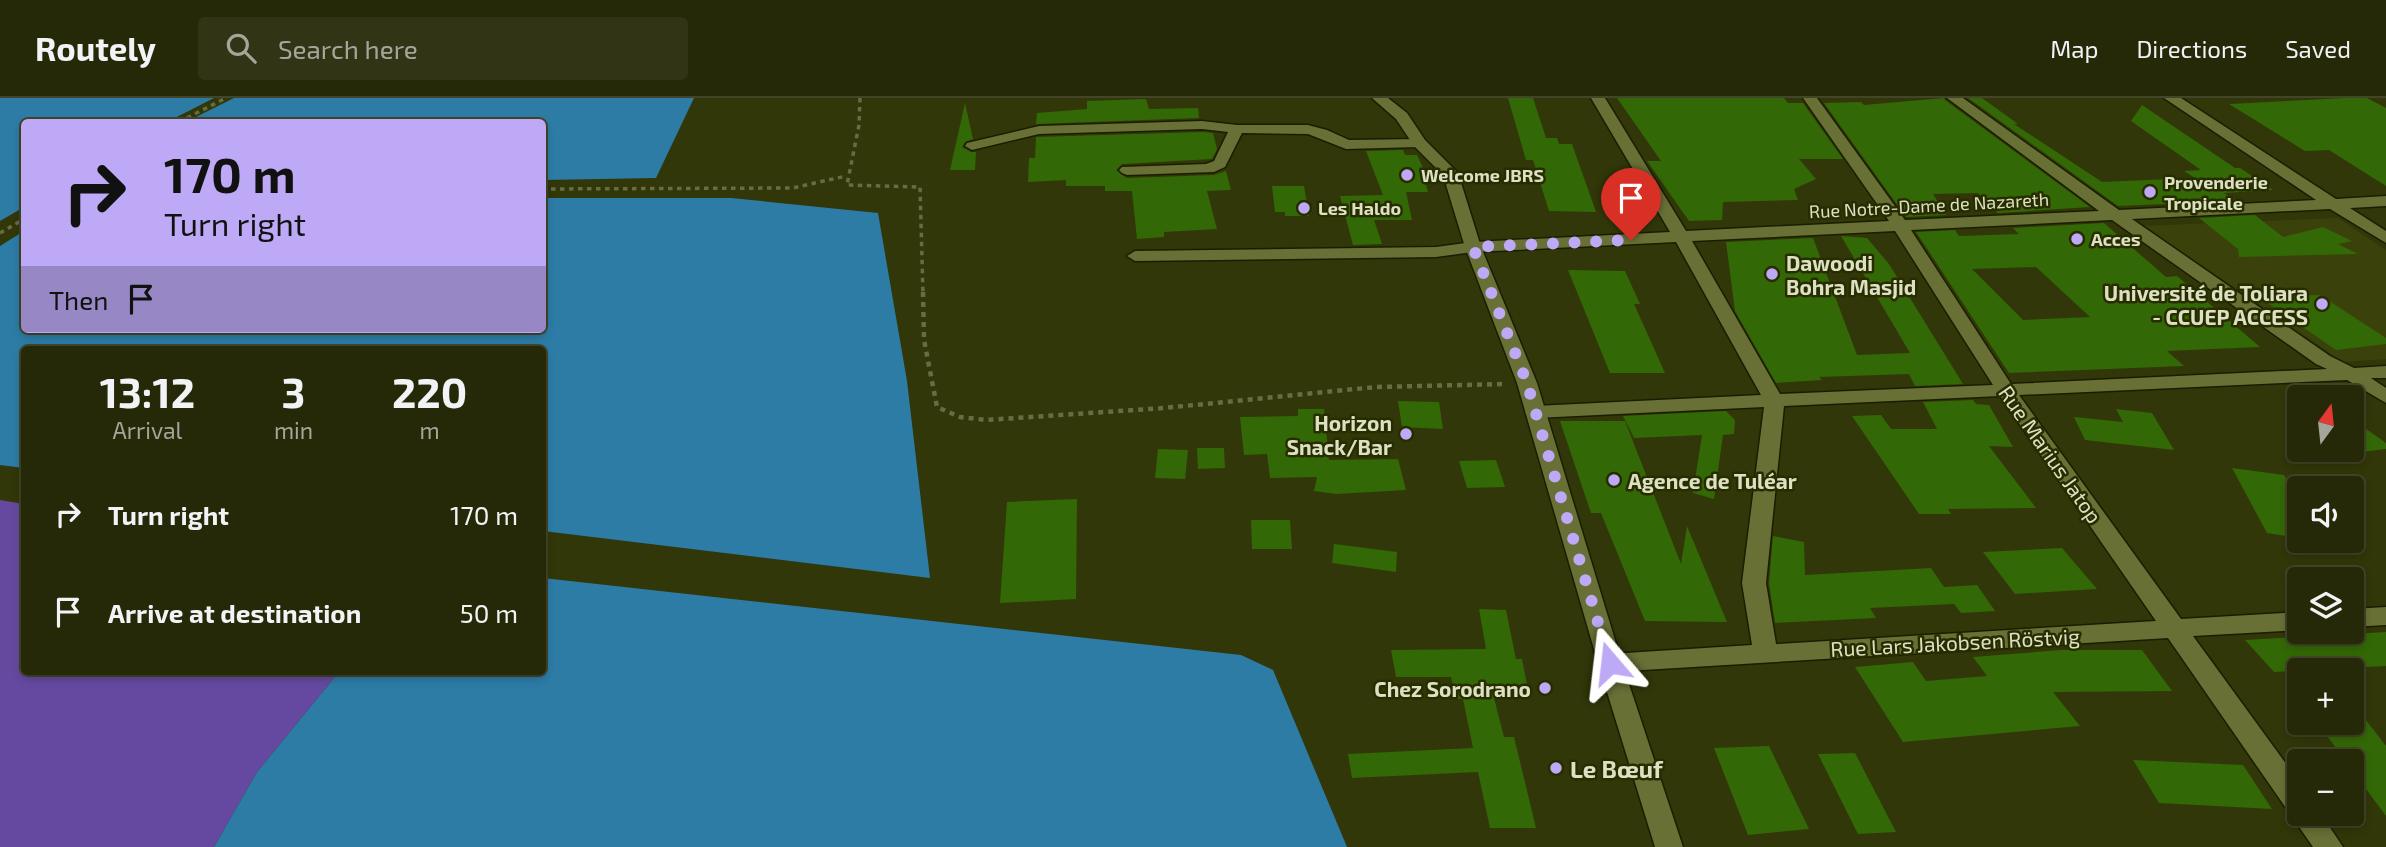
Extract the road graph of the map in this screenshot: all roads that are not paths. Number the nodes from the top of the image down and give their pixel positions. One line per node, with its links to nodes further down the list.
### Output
1 (1379, 98): 6 (street)
2 (1598, 98): 15 (street)
3 (1810, 98): 14 (street, Rue Marius Jatop)
4 (1954, 98): 13 (street)
5 (2172, 98): 12 (street)
6 (1403, 108): 8 (street)
7 (1237, 129): 8 (street); 9 (street); 10 (street)
8 (1419, 143): 17 (street)
9 (972, 146)
10 (1127, 170)
11 (2386, 201): 12 (street, Rue Notre-Dame de Nazareth)
12 (2332, 203): 13 (street, Rue Notre-Dame de Nazareth); 16 (street)
13 (2117, 216): 14 (street, Rue Notre-Dame de Nazareth); 20 (street)
14 (1900, 225): 15 (street, Rue Notre-Dame de Nazareth); 21 (street, Rue Marius Jatop)
15 (1682, 238): 17 (street, Rue Notre-Dame de Nazareth); 23 (street)
16 (2386, 238)
17 (1473, 247): 18 (street, Rue Notre-Dame de Nazareth); 24 (street)
18 (1135, 256)
19 (2386, 372): 20 (street)
20 (2352, 374): 21 (street); 22 (street)
21 (2006, 391): 23 (street); 28 (street, Rue Marius Jatop)
22 (2386, 397)
23 (1775, 402): 24 (street); 29 (street)
24 (1535, 412): 30 (street)
25 (2386, 616): 26 (street)
26 (2364, 617)
27 (2287, 622): 28 (street, Rue Lars Jakobsen Röstvig)
28 (2172, 629): 29 (street, Rue Lars Jakobsen Röstvig); 31 (street, Rue Marius Jatop)
29 (1765, 653): 30 (street, Rue Lars Jakobsen Röstvig)
30 (1610, 663): 33 (street)
31 (2287, 786)
32 (2314, 826): 34 (street)
33 (1669, 847)
34 (2329, 847)

